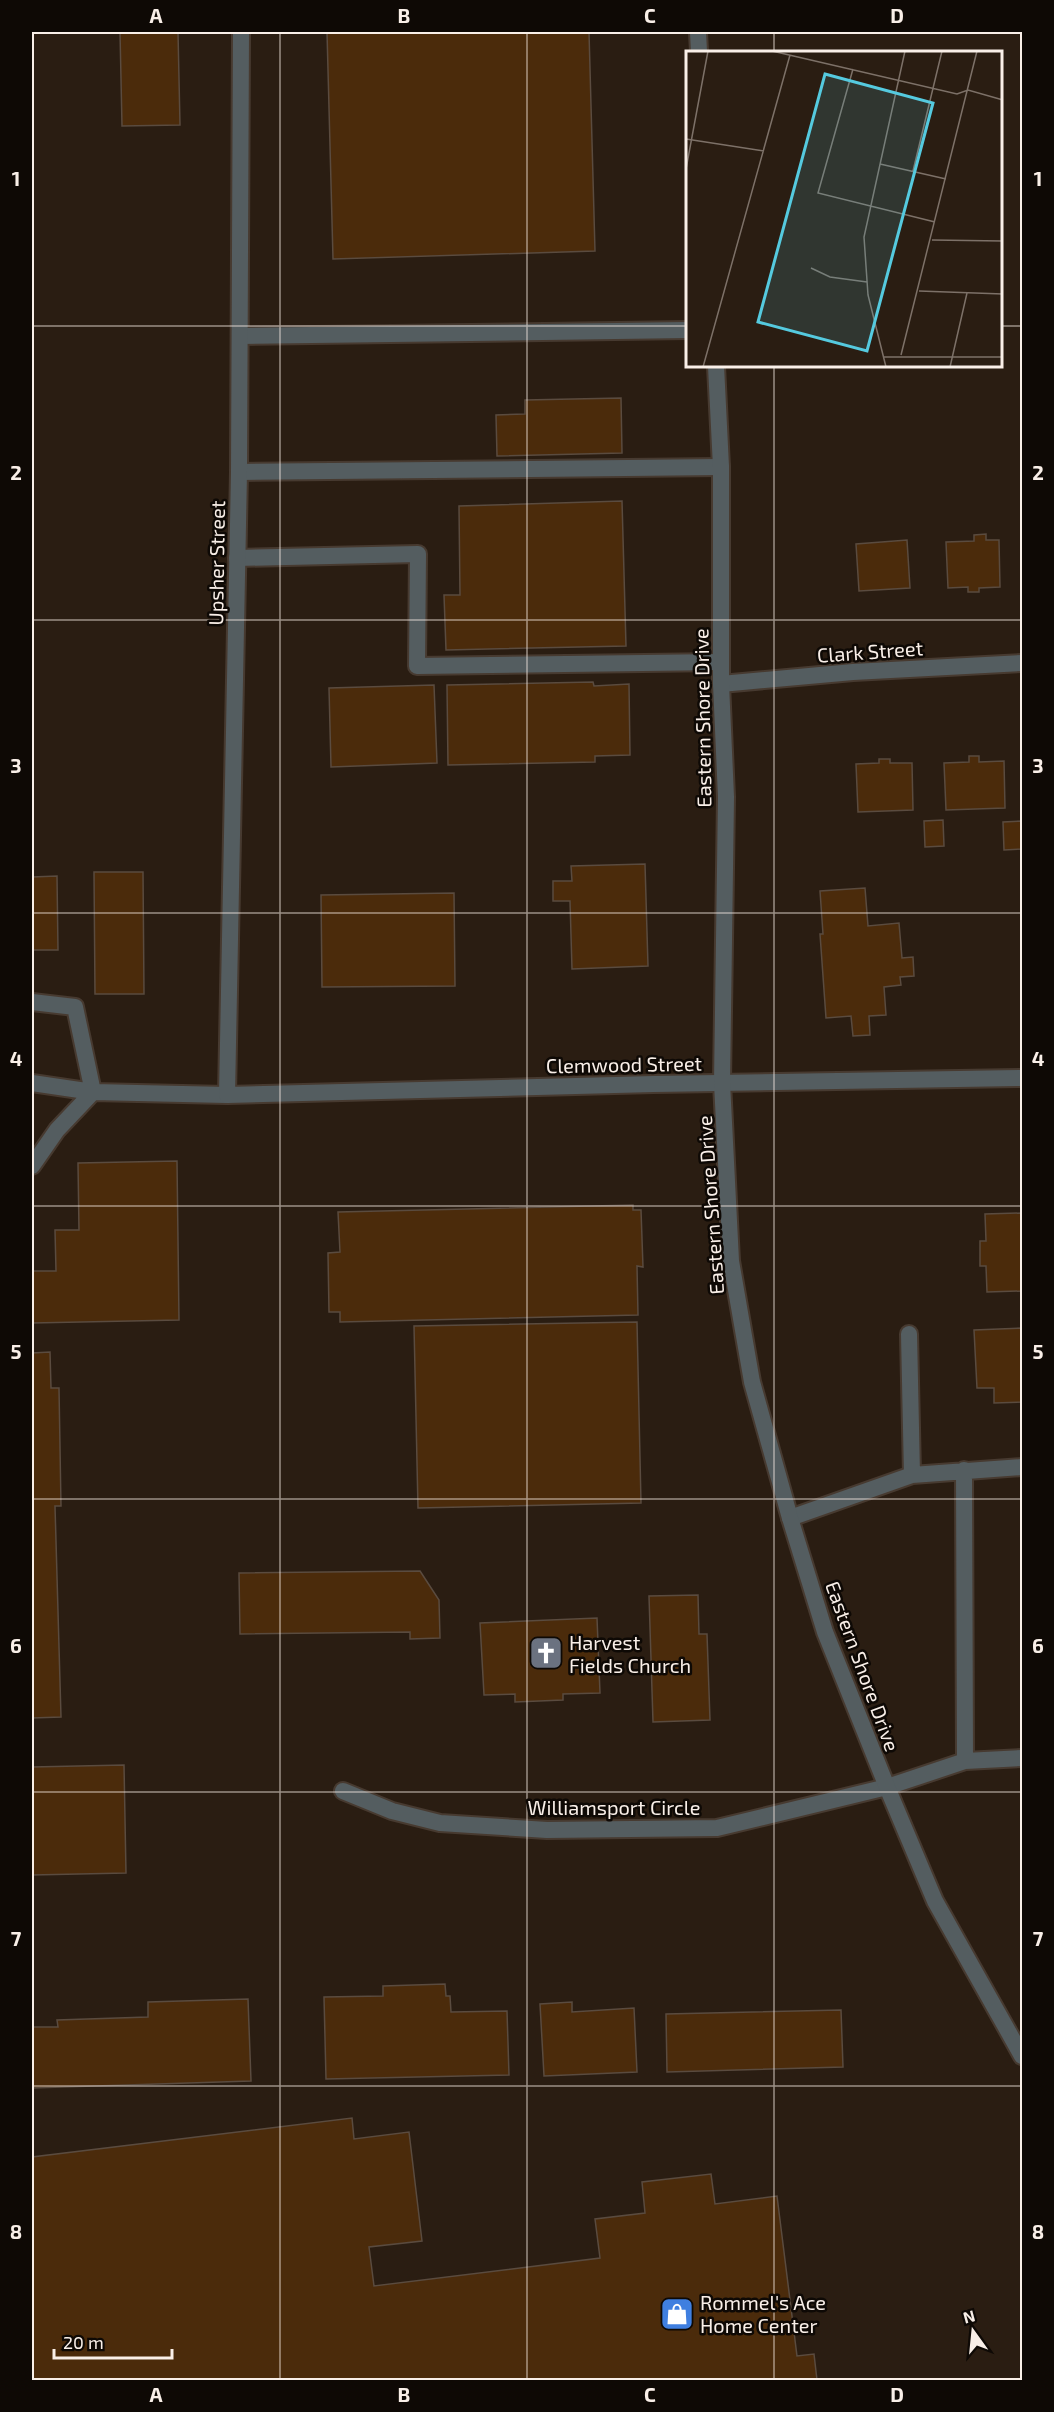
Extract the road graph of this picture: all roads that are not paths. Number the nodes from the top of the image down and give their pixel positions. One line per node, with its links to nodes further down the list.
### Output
1 (241, 32): 5 (street, Upsher Street)
2 (698, 32): 3 (street)
3 (699, 51)
4 (686, 330): 5 (street)
5 (240, 336): 8 (street, Upsher Street)
6 (716, 368): 7 (street, Eastern Shore Drive)
7 (722, 467): 8 (street); 10 (street, Eastern Shore Drive)
8 (239, 472): 9 (street, Upsher Street)
9 (237, 558): 10 (street); 18 (street, Upsher Street)
10 (721, 663): 12 (street, Eastern Shore Drive)
11 (1023, 663): 12 (street, Clark Street)
12 (721, 684): 16 (street, Eastern Shore Drive)
13 (32, 1002): 17 (street)
14 (1023, 1078): 16 (street, Clemwood Street)
15 (32, 1083): 17 (street, Clemwood Street)
16 (722, 1083): 18 (street, Clemwood Street); 24 (street, Eastern Shore Drive)
17 (93, 1092): 18 (street, Clemwood Street); 19 (street)
18 (227, 1095)
19 (32, 1166)
20 (909, 1334): 23 (street)
21 (1023, 1467): 22 (street)
22 (964, 1470): 23 (street); 26 (street)
23 (912, 1475): 24 (street)
24 (790, 1518): 27 (street, Eastern Shore Drive)
25 (1023, 1758): 26 (street, Williamsport Circle)
26 (965, 1761): 27 (street, Williamsport Circle)
27 (886, 1787): 28 (street, Williamsport Circle); 29 (street, Eastern Shore Drive)
28 (343, 1791)
29 (1023, 2056)

